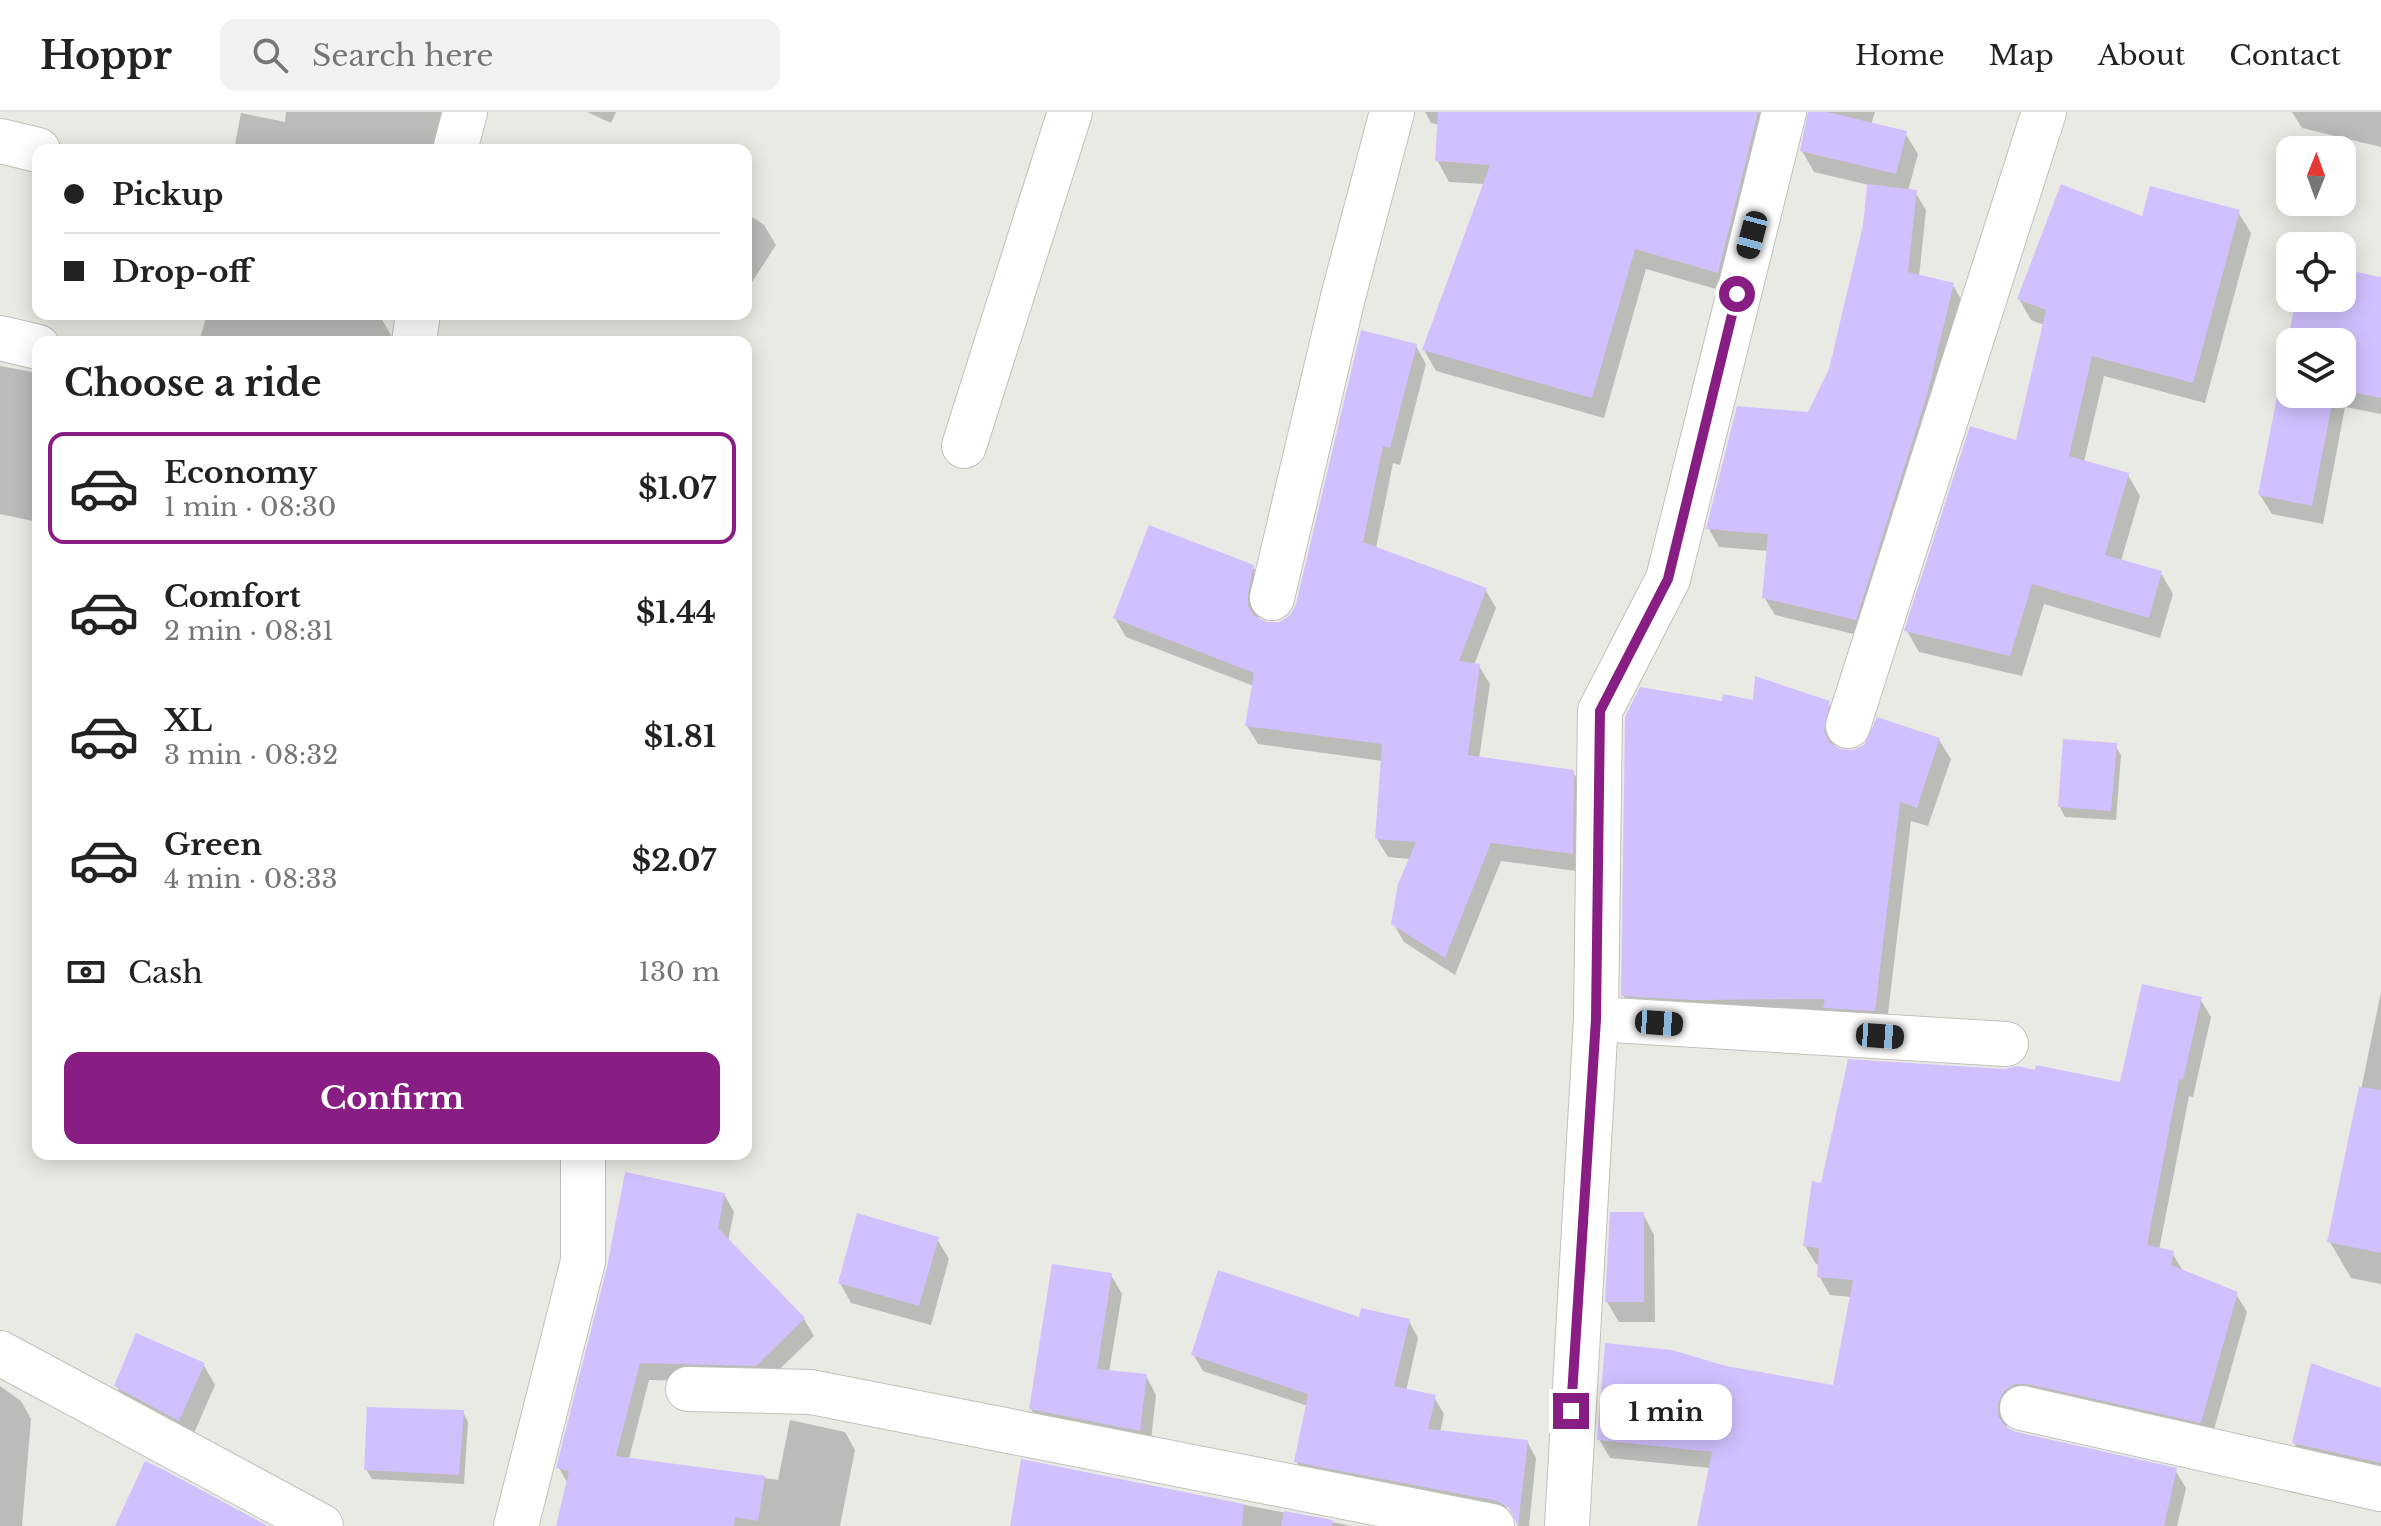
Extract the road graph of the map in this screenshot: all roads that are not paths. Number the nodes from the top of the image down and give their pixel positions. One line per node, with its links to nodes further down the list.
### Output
1 (465, 112): 7 (street)
2 (1070, 112): 11 (street)
3 (1392, 112): 12 (street)
4 (1784, 112): 14 (street)
5 (2044, 112): 13 (street)
6 (0, 141): 8 (street)
7 (457, 144)
8 (32, 149)
9 (0, 338): 10 (street)
10 (32, 346)
11 (964, 446)
12 (1272, 598)
13 (1848, 726)
14 (1596, 1019): 15 (street); 24 (street)
15 (2006, 1044)
16 (583, 1160): 22 (street)
17 (0, 1353): 21 (street)
18 (688, 1389): 23 (street)
19 (2022, 1408): 20 (street)
20 (2381, 1489)
21 (321, 1526)
22 (516, 1526)
23 (1492, 1526)
24 (1567, 1526)

